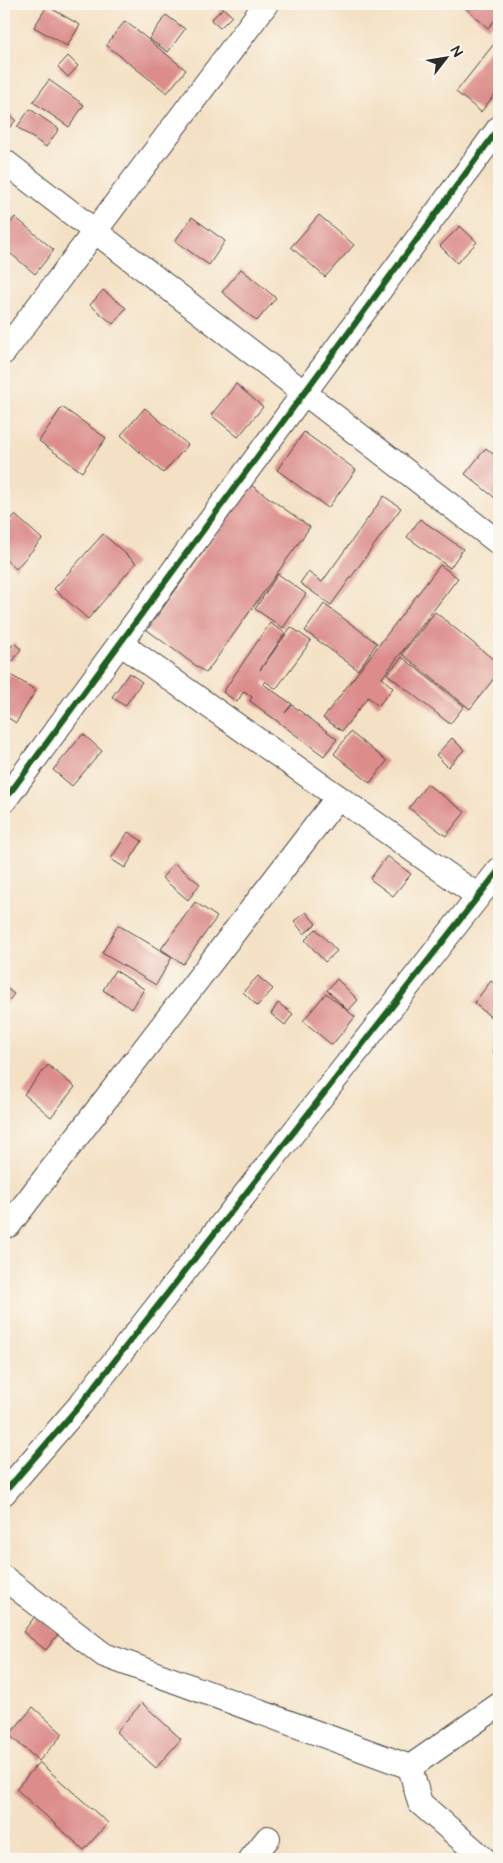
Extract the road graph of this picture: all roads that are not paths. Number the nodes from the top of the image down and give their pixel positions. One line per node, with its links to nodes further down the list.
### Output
1 (266, 4): 5 (street)
2 (499, 128): 3 (street)
3 (491, 155): 7 (street)
4 (4, 161): 5 (street)
5 (95, 231): 6 (street); 7 (street)
6 (4, 352)
7 (304, 392): 8 (street); 9 (street)
8 (499, 543)
9 (120, 643): 10 (street); 11 (street)
10 (338, 797): 13 (street); 14 (street)
11 (4, 801)
12 (499, 870): 13 (street)
13 (478, 896): 15 (street)
14 (4, 1221)
15 (4, 1493)
16 (4, 1578): 18 (street)
17 (499, 1705): 18 (street)
18 (410, 1766): 21 (street)
19 (268, 1838): 20 (street)
20 (251, 1859)
21 (484, 1859)

